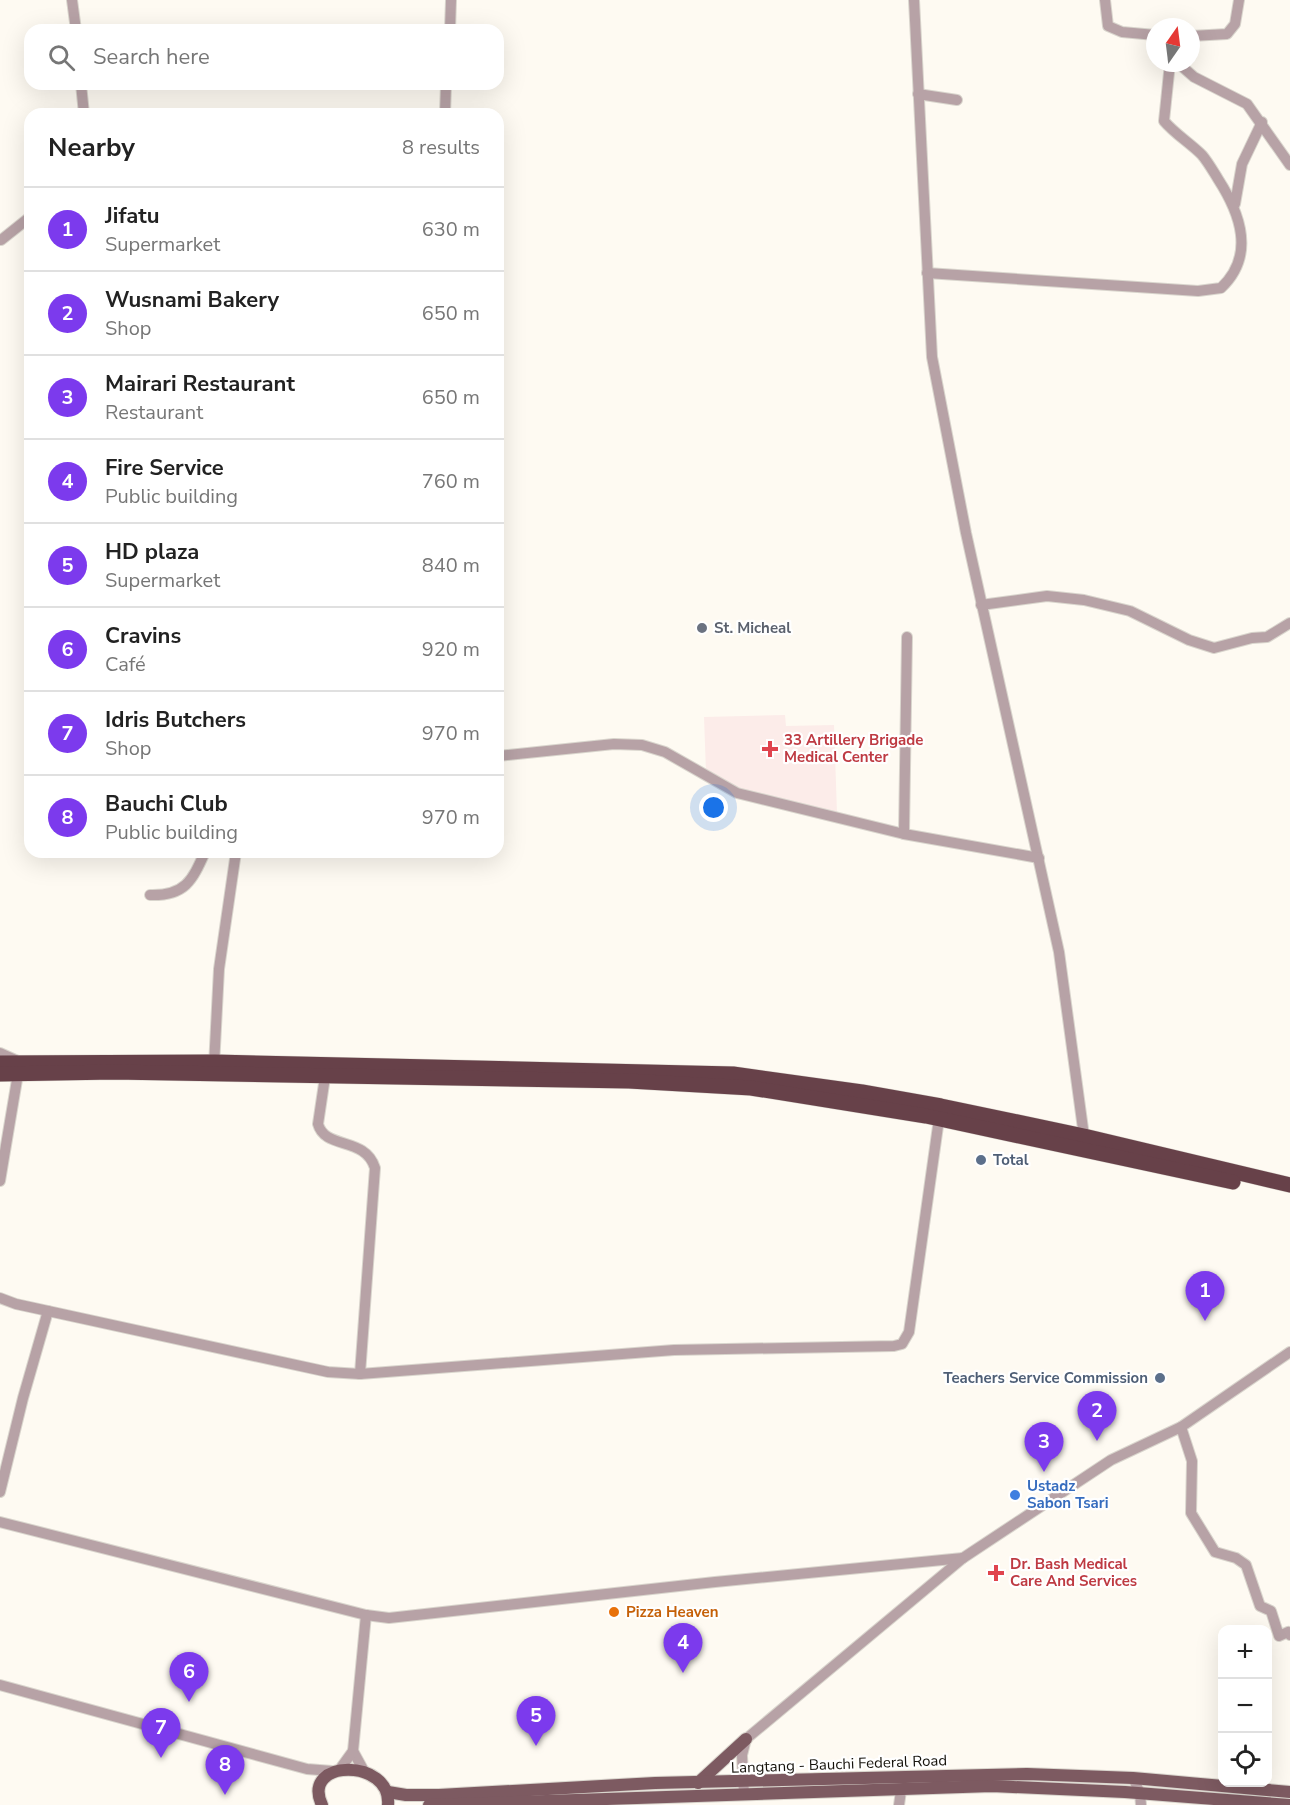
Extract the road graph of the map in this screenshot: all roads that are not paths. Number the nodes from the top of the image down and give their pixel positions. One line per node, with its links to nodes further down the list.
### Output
1 (72, 0): 6 (street)
2 (452, 0): 7 (street)
3 (914, 0): 14 (street)
4 (1105, 0): 8 (street)
5 (1239, 0): 9 (street)
6 (75, 24)
7 (450, 24)
8 (1146, 34)
9 (1200, 36)
10 (1169, 72): 20 (street)
11 (1188, 72): 18 (street)
12 (82, 90): 16 (street)
13 (446, 90): 17 (street)
14 (918, 93): 15 (street); 23 (street)
15 (957, 100)
16 (83, 108)
17 (445, 108)
18 (1262, 122): 19 (street); 20 (street)
19 (1290, 165)
20 (1234, 204): 23 (street)
21 (24, 222): 22 (street)
22 (1, 240)
23 (927, 273): 24 (street)
24 (981, 605): 25 (street); 31 (street)
25 (1290, 623)
26 (907, 637): 28 (street)
27 (504, 755): 28 (street)
28 (904, 834): 31 (street)
29 (202, 858): 32 (street)
30 (235, 858): 36 (street)
31 (1039, 858): 41 (street)
32 (150, 895)
33 (0, 1053): 35 (street)
34 (0, 1063): 35 (highway)
35 (19, 1068): 36 (highway); 38 (highway); 42 (street)
36 (214, 1068): 37 (highway); 39 (highway)
37 (376, 1072): 39 (highway); 40 (highway)
38 (0, 1074)
39 (325, 1077): 48 (street)
40 (940, 1112): 41 (highway); 44 (highway); 48 (street)
41 (1084, 1136): 43 (highway)
42 (0, 1181)
43 (1290, 1185)
44 (1290, 1194)
45 (0, 1298): 46 (street)
46 (48, 1311): 48 (street); 50 (street)
47 (1290, 1352): 49 (street)
48 (360, 1374)
49 (1181, 1427): 52 (street); 54 (street)
50 (0, 1492)
51 (0, 1522): 53 (street)
52 (963, 1558): 53 (street); 56 (street)
53 (366, 1615): 57 (street)
54 (1290, 1635)
55 (0, 1686): 58 (street)
56 (746, 1738): 62 (street); 64 (main road)
57 (353, 1751): 59 (street); 60 (street)
58 (307, 1768): 59 (street); 65 (street)
59 (336, 1770): 60 (main road); 65 (main road)
60 (365, 1773): 67 (main road)
61 (1133, 1778): 62 (main road, Langtang - Bauchi Federal Road); 69 (main road, Langtang - Bauchi Federal Road); 71 (street)
62 (743, 1782): 64 (main road, Langtang - Bauchi Federal Road); 70 (street)
63 (654, 1783): 64 (main road, Langtang - Bauchi Federal Road); 67 (main road, Langtang - Bauchi Federal Road); 73 (street)
64 (699, 1783)
65 (320, 1786): 74 (main road)
66 (901, 1791): 68 (main road, Langtang - Bauchi Federal Road); 70 (main road, Langtang - Bauchi Federal Road); 77 (street)
67 (388, 1792): 75 (main road)
68 (1125, 1792): 71 (main road, Langtang - Bauchi Federal Road); 78 (main road)
69 (1290, 1792)
70 (744, 1795): 73 (main road, Langtang - Bauchi Federal Road)
71 (1140, 1799): 79 (main road, Langtang - Bauchi Federal Road)
72 (639, 1801): 73 (main road, Langtang - Bauchi Federal Road); 76 (main road, Langtang - Bauchi Federal Road)
73 (654, 1801)
74 (322, 1805)
75 (388, 1805)
76 (429, 1805)
77 (899, 1805)
78 (1131, 1805)
79 (1290, 1805)

